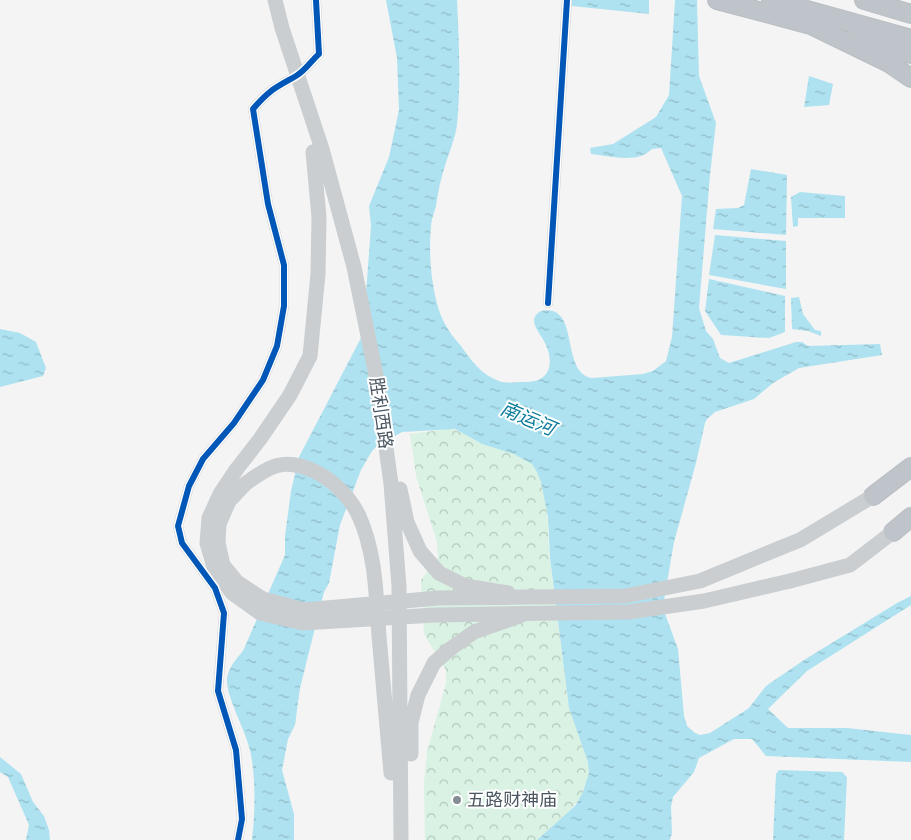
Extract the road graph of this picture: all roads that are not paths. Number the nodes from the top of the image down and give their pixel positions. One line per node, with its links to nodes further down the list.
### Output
1 (266, 0): 14 (main road, 胜利西路)
2 (275, 0): 14 (main road, 胜利西路)
3 (316, 0): 14 (street)
4 (566, 0): 17 (street)
5 (717, 0): 11 (highway)
6 (771, 0): 12 (highway)
7 (864, 0): 10 (highway)
8 (906, 0): 9 (highway)
9 (911, 1)
10 (911, 14)
11 (811, 25): 13 (highway); 15 (highway)
12 (911, 39)
13 (911, 54)
14 (293, 77): 16 (main road, 胜利西路); 18 (main road, 胜利西路); 26 (street)
15 (911, 78)
16 (313, 152): 24 (main road, bridge); 25 (main road, 胜利西路)
17 (548, 303)
18 (376, 375): 23 (main road, bridge); 28 (main road, 胜利西路)
19 (911, 467): 20 (highway)
20 (873, 496): 23 (main road, bridge)
21 (911, 517): 22 (highway)
22 (893, 532): 24 (main road, bridge)
23 (529, 597): 25 (main road, bridge)
24 (528, 614): 29 (main road)
25 (391, 772): 27 (main road, 胜利西路)
26 (238, 840)
27 (391, 840)
28 (401, 840)
29 (410, 840)

